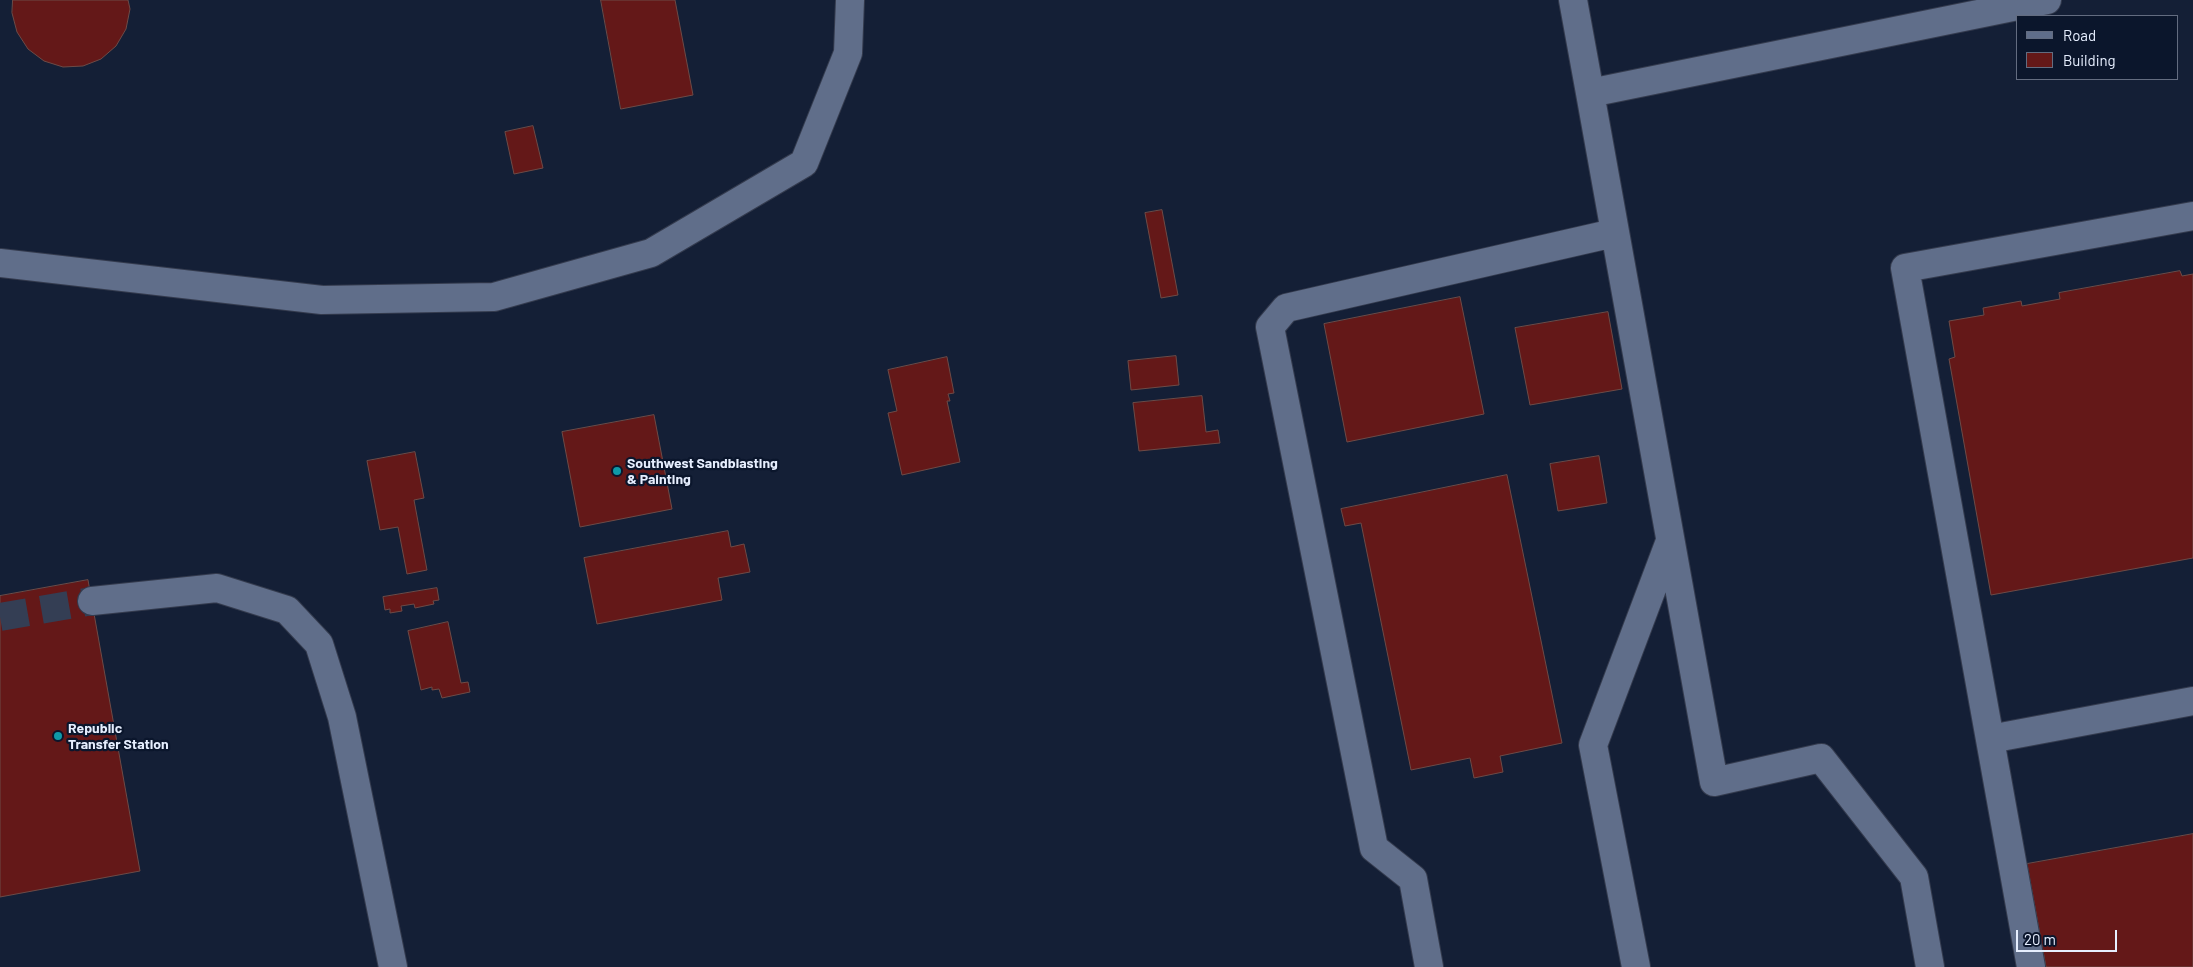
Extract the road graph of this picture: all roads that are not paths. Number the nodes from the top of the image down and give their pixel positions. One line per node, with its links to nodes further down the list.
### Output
1 (850, 0): 7 (lane)
2 (1573, 0): 4 (lane)
3 (2047, 0): 4 (lane)
4 (1590, 93): 6 (lane)
5 (2193, 216): 11 (lane)
6 (1614, 233): 8 (lane); 13 (lane)
7 (0, 263)
8 (1670, 541): 14 (lane); 15 (lane)
9 (92, 601): 12 (lane)
10 (2193, 701): 11 (lane)
11 (1990, 739): 16 (lane)
12 (393, 967)
13 (1429, 967)
14 (1636, 967)
15 (1930, 967)
16 (2031, 967)

